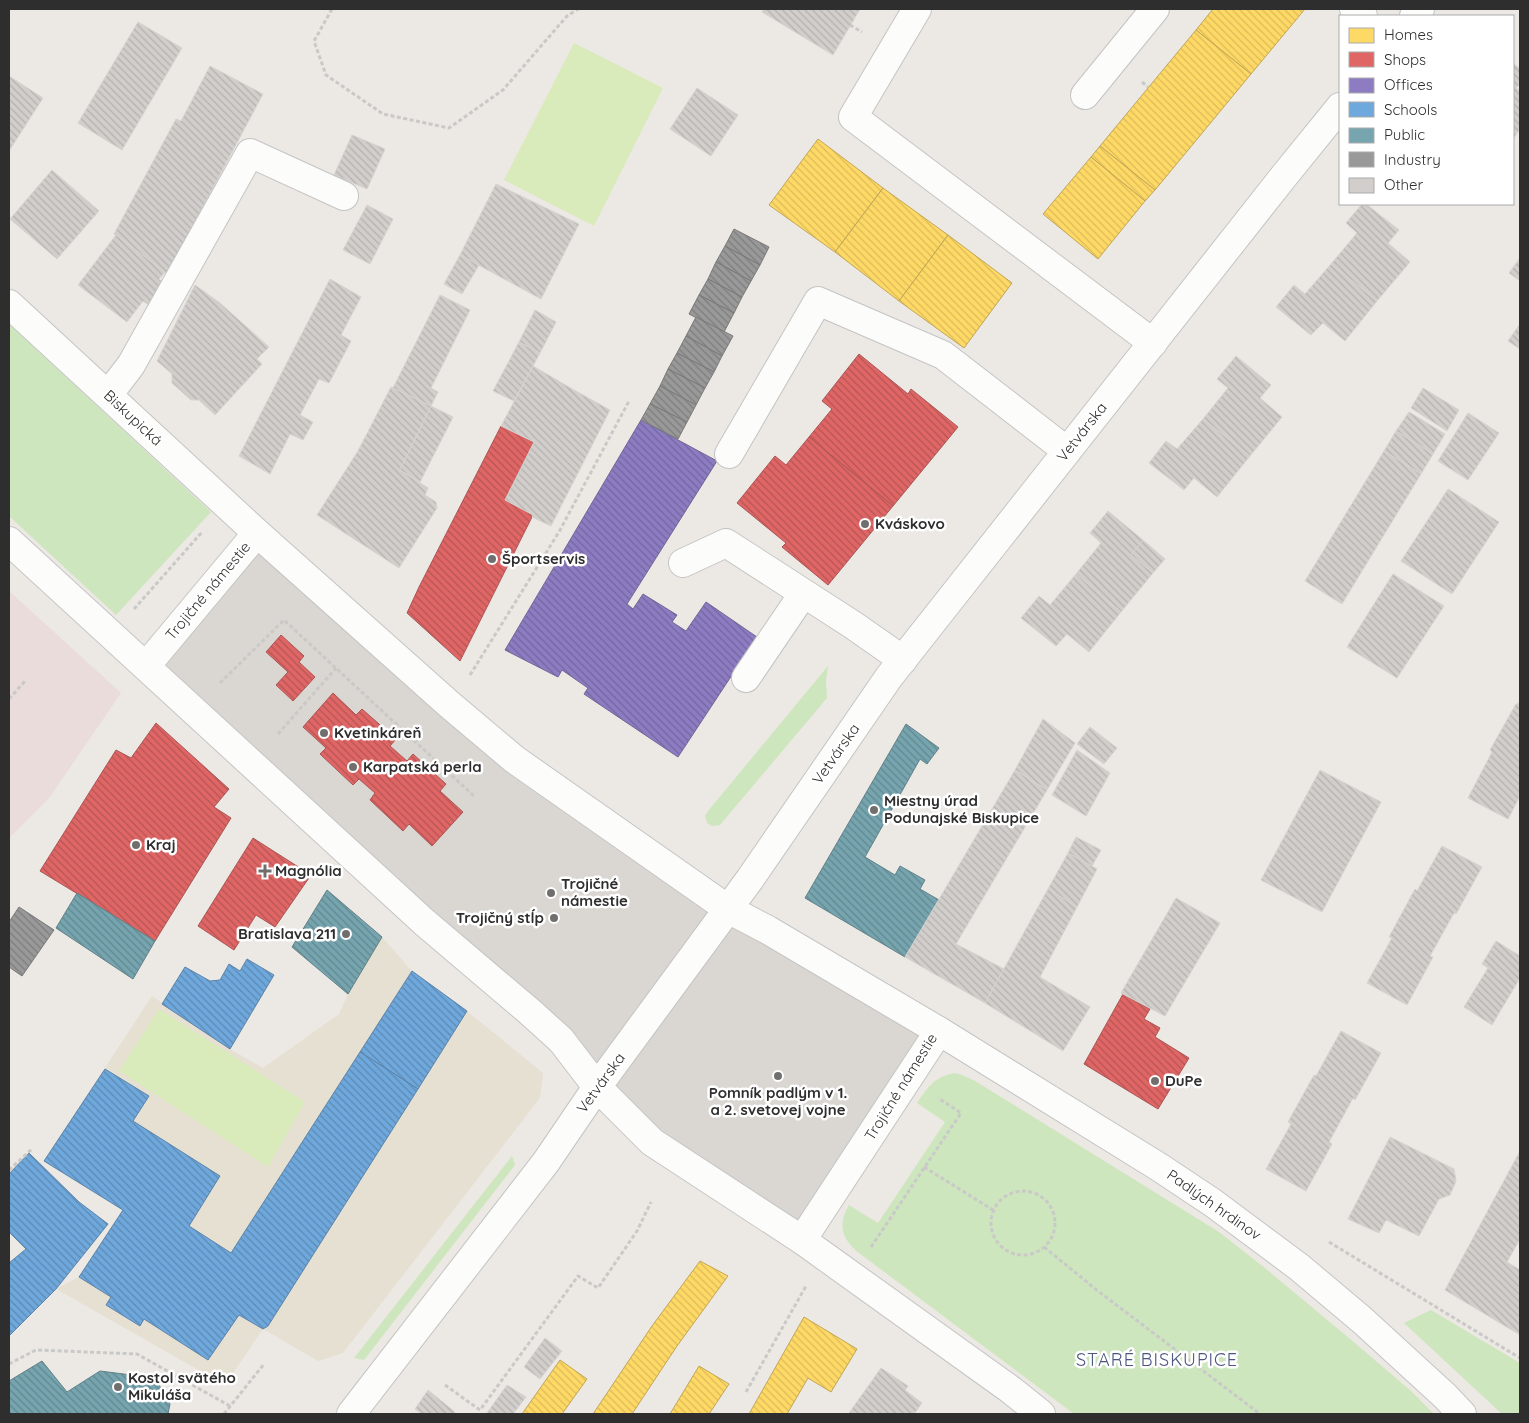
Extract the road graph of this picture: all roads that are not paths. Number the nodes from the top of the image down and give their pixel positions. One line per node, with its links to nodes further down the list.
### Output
1 (917, 9): 7 (street)
2 (1155, 9): 3 (street)
3 (1085, 95)
4 (1339, 108): 7 (street, Vetvárska)
5 (344, 196): 8 (street)
6 (9, 304): 8 (street, Biskupická)
7 (1153, 343): 9 (street, Vetvárska)
8 (108, 395): 11 (street, Biskupická)
9 (1067, 452): 10 (street); 15 (street, Vetvárska)
10 (729, 454)
11 (257, 533): 16 (street, Trojičné námestie); 18 (street, Trojičné námestie)
12 (9, 540): 16 (street)
13 (683, 563): 14 (street)
14 (803, 594): 15 (street); 17 (street)
15 (903, 660): 18 (street, Vetvárska)
16 (146, 666): 20 (street)
17 (746, 678)
18 (728, 909): 19 (street, Trojičné námestie); 20 (street, Vetvárska)
19 (939, 1031): 21 (street, Trojičné námestie); 24 (street, Padlých hrdinov)
20 (597, 1087): 21 (street); 22 (street, Vetvárska)
21 (802, 1240): 23 (street)
22 (351, 1414)
23 (1041, 1414)
24 (1462, 1414)

